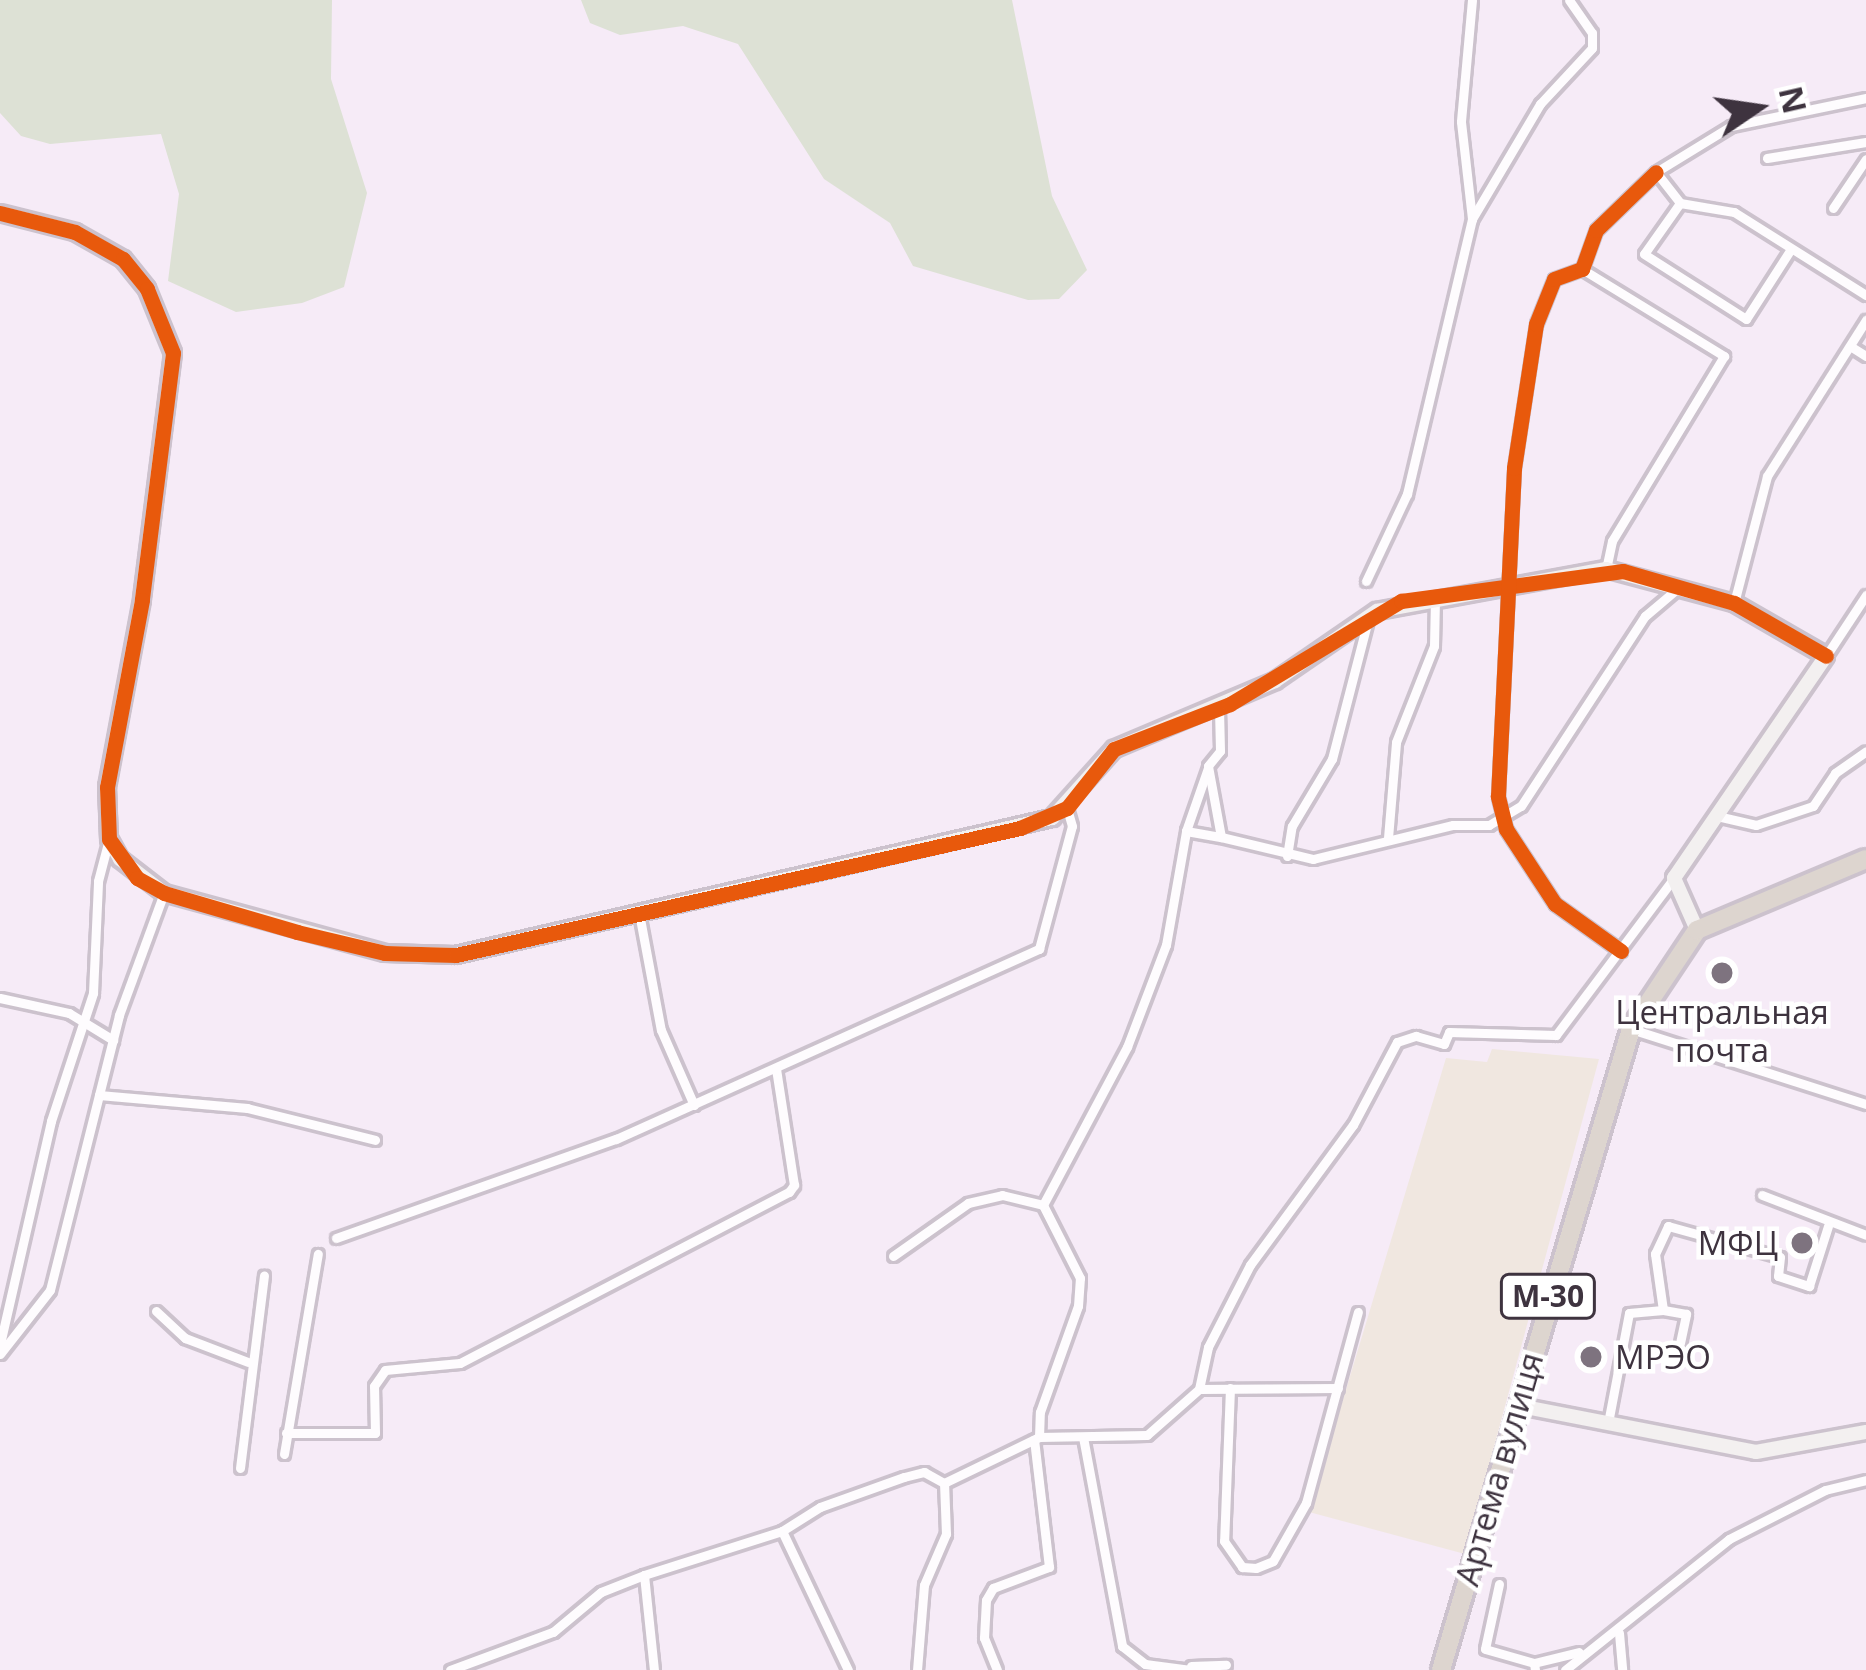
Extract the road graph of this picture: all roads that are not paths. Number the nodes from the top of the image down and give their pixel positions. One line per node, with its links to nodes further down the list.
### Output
1 (1472, 0): 11 (street)
2 (1569, 0): 11 (street)
3 (1866, 98): 7 (street)
4 (1866, 142): 5 (street)
5 (1768, 158)
6 (1866, 159): 9 (street)
7 (1656, 172): 8 (street); 13 (street)
8 (1680, 202): 12 (street); 12 (street)
9 (1834, 208)
10 (0, 213): 36 (street)
11 (1472, 219): 19 (street)
12 (1791, 249): 14 (street)
13 (1582, 269): 18 (street); 20 (street)
14 (1866, 295)
15 (1866, 320): 16 (street)
16 (1850, 346): 17 (street); 24 (street)
17 (1866, 356)
18 (1606, 569): 20 (street); 21 (street)
19 (1366, 581)
20 (1512, 586): 23 (street); 32 (street)
21 (1677, 589): 24 (street); 32 (street)
22 (1866, 595): 26 (street)
23 (1435, 597): 25 (street); 35 (street)
24 (1734, 603): 26 (street)
25 (1369, 616): 27 (street); 37 (street)
26 (1826, 656): 31 (street)
27 (1219, 709): 29 (street); 30 (street)
28 (1866, 752): 31 (street)
29 (1208, 766): 33 (street); 34 (street)
30 (1067, 808): 41 (street); 48 (street)
31 (1717, 816): 39 (street)
32 (1503, 817): 35 (street); 43 (street)
33 (1186, 831): 34 (street); 55 (street)
34 (1222, 837): 37 (street)
35 (1388, 838): 37 (street)
36 (109, 839): 40 (street); 45 (street)
37 (1287, 856)
38 (1866, 859): 42 (highway)
39 (1674, 878): 42 (street); 43 (street)
40 (164, 893): 41 (street); 47 (street)
41 (639, 913): 52 (street)
42 (1693, 933): 46 (highway, Артема вулиця / М-30)
43 (1621, 951): 71 (street)
44 (0, 998): 45 (street)
45 (84, 1022): 47 (street); 65 (street)
46 (1631, 1029): 51 (street); 72 (highway, Артема вулиця / М-30)
47 (113, 1040): 50 (street)
48 (776, 1069): 52 (street); 75 (street)
49 (1866, 1088): 51 (street)
50 (99, 1095): 53 (street); 67 (street)
51 (1864, 1103)
52 (694, 1106): 58 (street)
53 (375, 1140)
54 (1762, 1195): 56 (street)
55 (1043, 1205): 60 (street); 77 (street)
56 (1828, 1226): 57 (street); 62 (street)
57 (1866, 1235)
58 (336, 1238)
59 (318, 1254): 75 (street)
60 (893, 1256)
61 (264, 1275): 68 (street)
62 (1663, 1310): 66 (street); 73 (street)
63 (156, 1311): 68 (street)
64 (1358, 1312): 70 (street)
65 (0, 1343)
66 (1680, 1343)
67 (0, 1354)
68 (248, 1362): 79 (street)
69 (1230, 1388): 70 (street); 70 (street); 71 (street)
70 (1338, 1388)
71 (1199, 1389): 76 (street)
72 (1520, 1406): 73 (street); 95 (highway, Артема вулиця / М-30)
73 (1608, 1423): 74 (street)
74 (1866, 1432)
75 (286, 1433): 78 (street)
76 (1083, 1436): 77 (street); 89 (street)
77 (1037, 1439): 81 (street); 94 (street)
78 (284, 1454)
79 (240, 1468)
80 (1866, 1480): 85 (street)
81 (944, 1483): 82 (street); 93 (street)
82 (782, 1532): 83 (street); 92 (street)
83 (644, 1575): 90 (street); 91 (street)
84 (1499, 1584): 88 (street)
85 (1619, 1633): 86 (street); 97 (street)
86 (1579, 1652): 88 (street); 96 (street)
87 (1226, 1665): 89 (street)
88 (1534, 1666)
89 (1191, 1668)
90 (450, 1670)
91 (654, 1670)
92 (848, 1670)
93 (916, 1670)
94 (997, 1670)
95 (1442, 1670)
96 (1565, 1670)
97 (1622, 1670)

